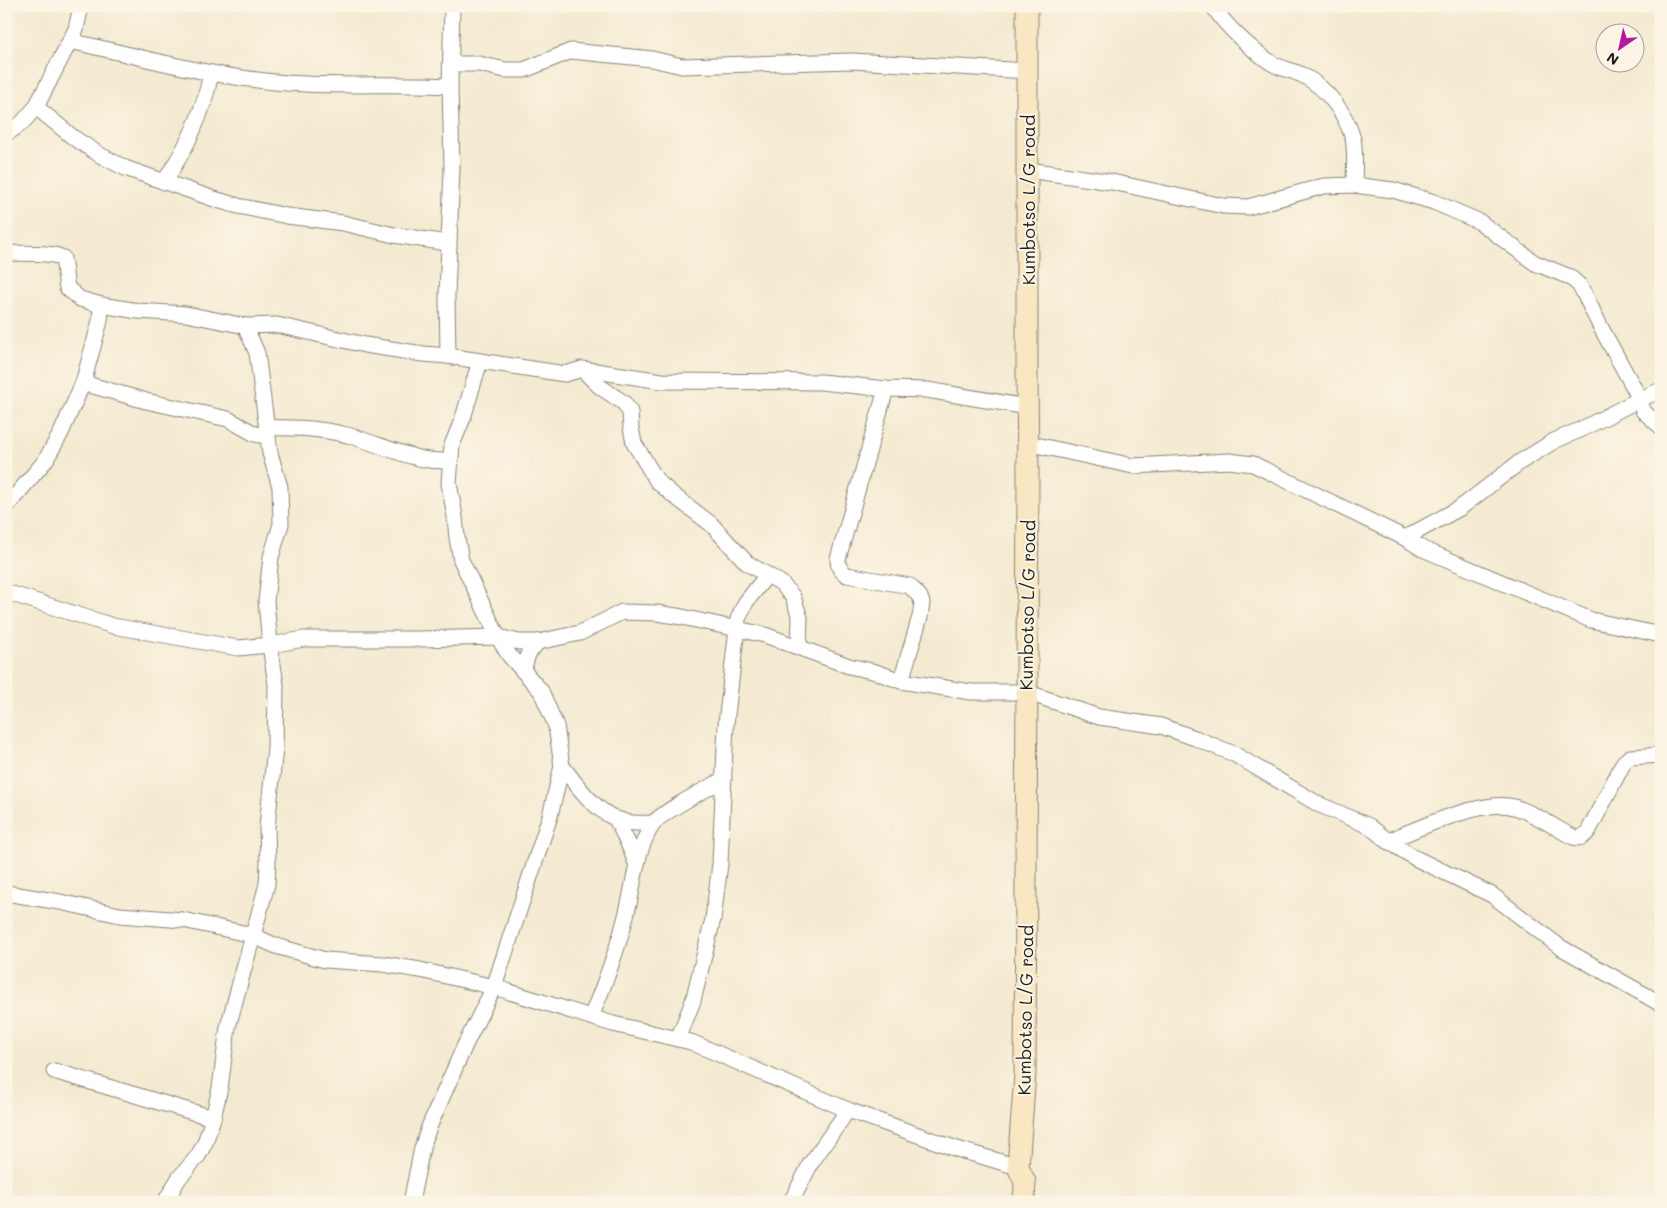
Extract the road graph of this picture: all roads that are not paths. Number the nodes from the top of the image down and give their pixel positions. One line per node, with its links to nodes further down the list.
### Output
1 (82, 6): 5 (street)
2 (452, 6): 6 (street)
3 (1028, 6): 7 (main road, Kumbotso L/G road)
4 (1213, 6): 14 (street)
5 (70, 41): 8 (street); 10 (street)
6 (450, 64): 7 (street); 9 (street)
7 (1028, 70): 12 (main road, Kumbotso L/G road)
8 (211, 73): 9 (street); 13 (street)
9 (450, 86): 15 (street)
10 (36, 107): 11 (street); 13 (street)
11 (6, 134)
12 (1028, 170): 14 (street); 26 (main road, Kumbotso L/G road)
13 (164, 182): 15 (street)
14 (1354, 185): 25 (street)
15 (448, 243): 19 (street)
16 (6, 253): 17 (street)
17 (101, 304): 18 (street); 22 (street)
18 (244, 326): 19 (street); 28 (street)
19 (448, 356): 20 (street)
20 (480, 360): 21 (street); 30 (street)
21 (582, 369): 23 (street); 33 (street)
22 (83, 383): 28 (street); 31 (street)
23 (886, 389): 26 (street); 42 (street)
24 (1661, 390): 25 (street)
25 (1640, 399): 27 (street); 32 (street)
26 (1027, 407): 29 (main road, Kumbotso L/G road)
27 (1661, 428)
28 (267, 432): 30 (street); 39 (street)
29 (1027, 443): 32 (street); 43 (main road, Kumbotso L/G road)
30 (450, 461): 37 (street)
31 (6, 507)
32 (1405, 538): 36 (street)
33 (767, 575): 35 (street); 40 (street)
34 (6, 592): 39 (street)
35 (738, 630): 38 (street); 40 (street); 46 (street)
36 (1661, 635)
37 (498, 637): 38 (street); 39 (street); 41 (street)
38 (538, 642): 41 (street)
39 (270, 645): 52 (street)
40 (799, 647): 42 (street)
41 (523, 671): 45 (street)
42 (901, 681): 43 (street)
43 (1026, 692): 49 (street); 60 (main road, Kumbotso L/G road)
44 (1661, 755): 49 (street)
45 (562, 766): 47 (street); 53 (street)
46 (724, 779): 48 (street); 56 (street)
47 (616, 819): 48 (street); 50 (street)
48 (654, 823): 50 (street)
49 (1388, 841): 54 (street)
50 (636, 863): 55 (street)
51 (7, 894): 52 (street)
52 (252, 935): 53 (street); 59 (street)
53 (494, 987): 55 (street); 62 (street)
54 (1661, 1004)
55 (591, 1017): 56 (street)
56 (678, 1039): 58 (street)
57 (54, 1071): 59 (street)
58 (848, 1110): 60 (street); 63 (street)
59 (213, 1118): 61 (street)
60 (1018, 1167): 64 (main road, Kumbotso L/G road)
61 (165, 1202)
62 (411, 1202)
63 (791, 1202)
64 (1024, 1202)

